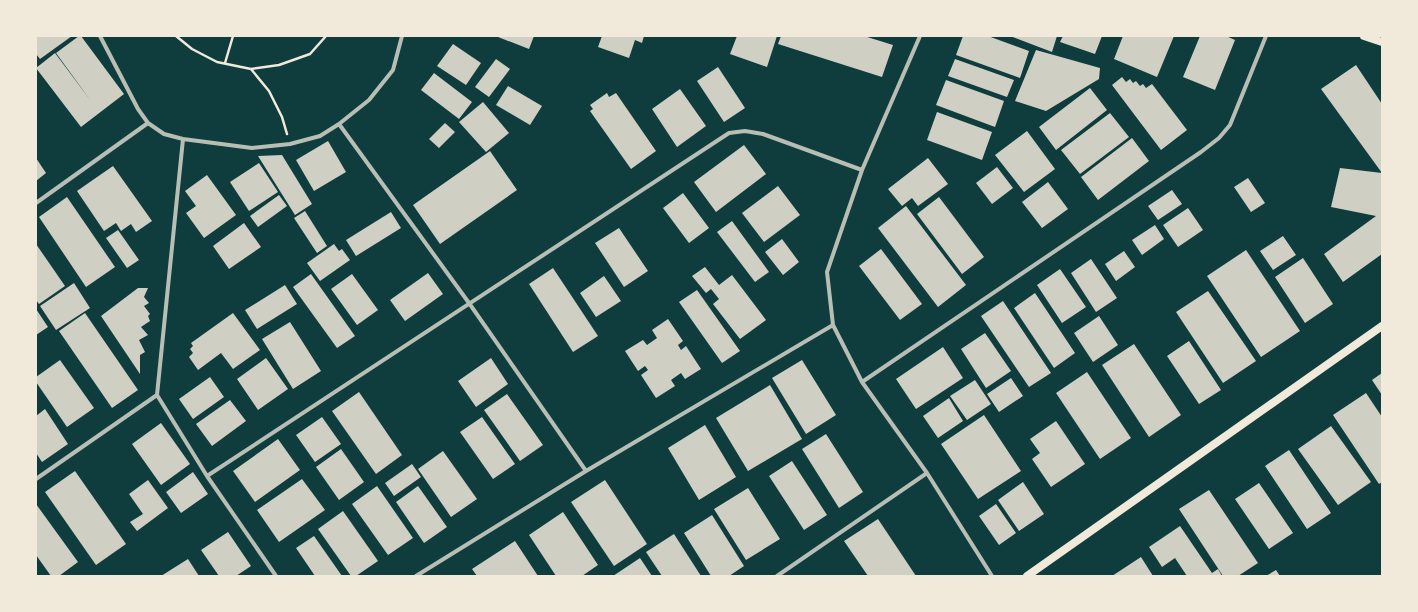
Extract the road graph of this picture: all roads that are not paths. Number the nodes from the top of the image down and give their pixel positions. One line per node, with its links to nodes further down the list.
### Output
1 (100, 36): 7 (street)
2 (402, 36): 8 (street)
3 (920, 36): 10 (street)
4 (1266, 36): 15 (street)
5 (1364, 36): 6 (main road)
6 (1382, 42)
7 (148, 123): 9 (street); 11 (street)
8 (339, 124): 9 (street); 12 (street)
9 (183, 139): 16 (street)
10 (862, 170): 12 (street); 13 (street)
11 (36, 203)
12 (470, 303): 17 (street); 19 (street)
13 (833, 325): 15 (street); 17 (street)
14 (1382, 326): 25 (main road)
15 (862, 382): 18 (street)
16 (157, 395): 19 (street); 20 (street)
17 (586, 471): 22 (street)
18 (927, 474): 23 (street); 24 (street)
19 (207, 476): 21 (street)
20 (36, 479)
21 (276, 576)
22 (416, 576)
23 (777, 576)
24 (992, 576)
25 (1027, 576)

